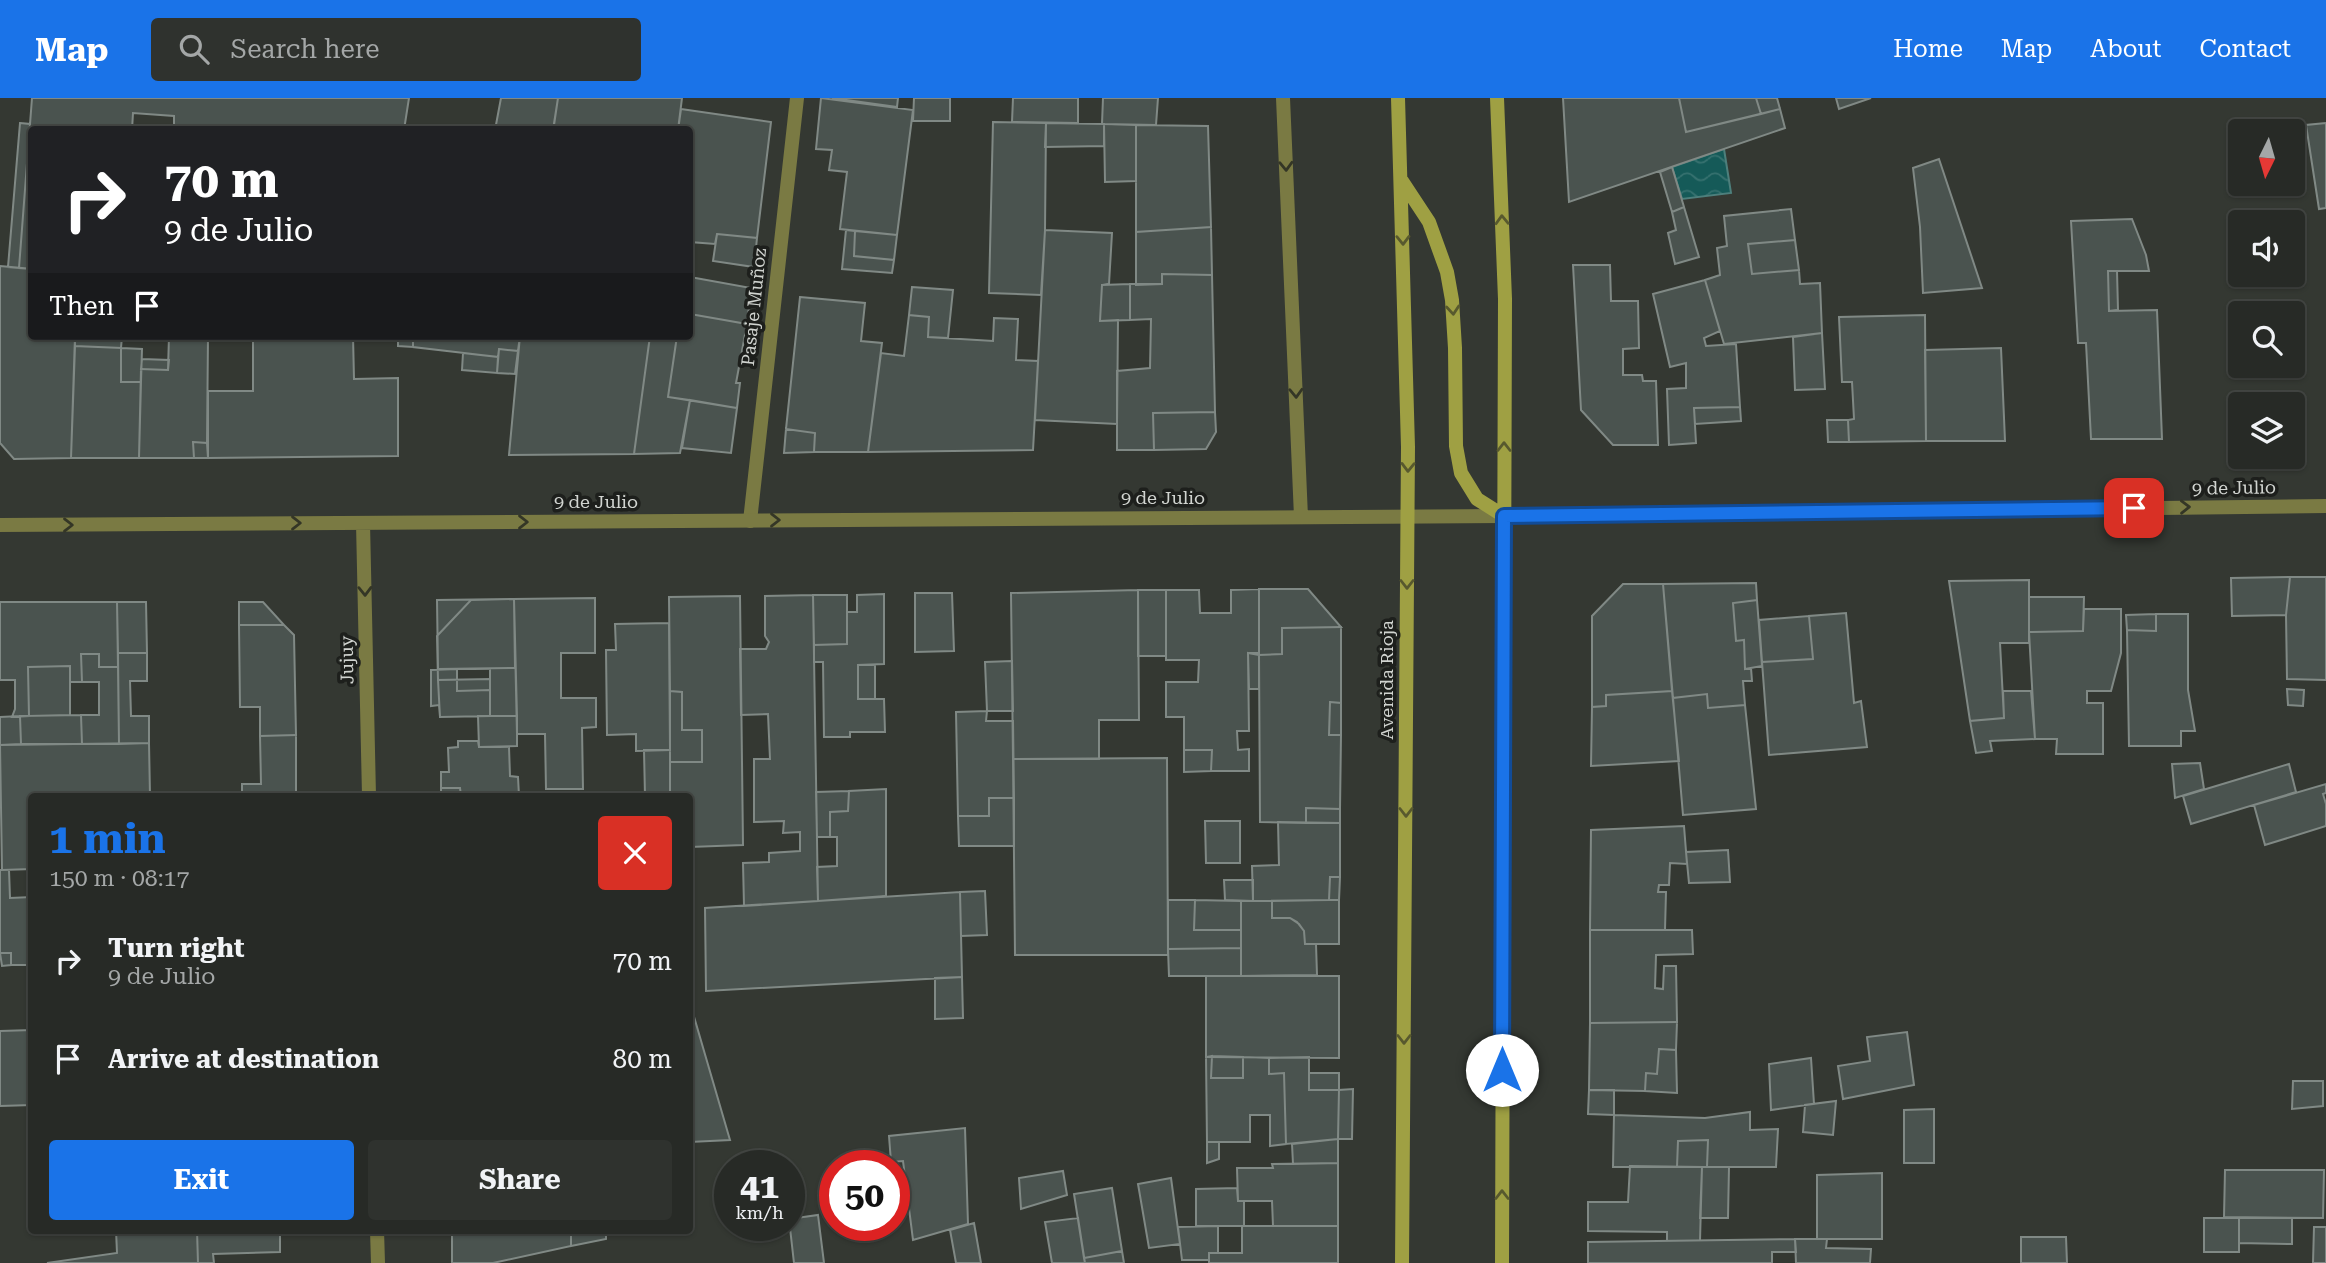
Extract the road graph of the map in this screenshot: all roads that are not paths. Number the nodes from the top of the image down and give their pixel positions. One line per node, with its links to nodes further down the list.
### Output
1 (797, 98): 10 (street, Pasaje Muñoz)
2 (1283, 98): 9 (street, one-way to 9)
3 (1398, 98): 5 (main road, Avenida Rioja)
4 (1497, 98): 8 (main road, one-way to 4)
5 (1402, 180): 7 (main road, Avenida Rioja, one-way to 7); 8 (main road, one-way to 8)
6 (2326, 506): 8 (street, 9 de Julio, one-way to 6)
7 (1408, 516): 8 (street, 9 de Julio); 9 (street, 9 de Julio); 16 (main road, Avenida Rioja, one-way to 16)
8 (1504, 516): 17 (main road, one-way to 8)
9 (1301, 517): 10 (street, 9 de Julio, one-way to 9)
10 (750, 521): 11 (street, 9 de Julio, one-way to 10)
11 (363, 523): 12 (street, 9 de Julio, one-way to 11); 13 (street, Jujuy, one-way to 13)
12 (0, 525)
13 (369, 793)
14 (377, 1234): 15 (street)
15 (378, 1263)
16 (1402, 1263)
17 (1502, 1263)

